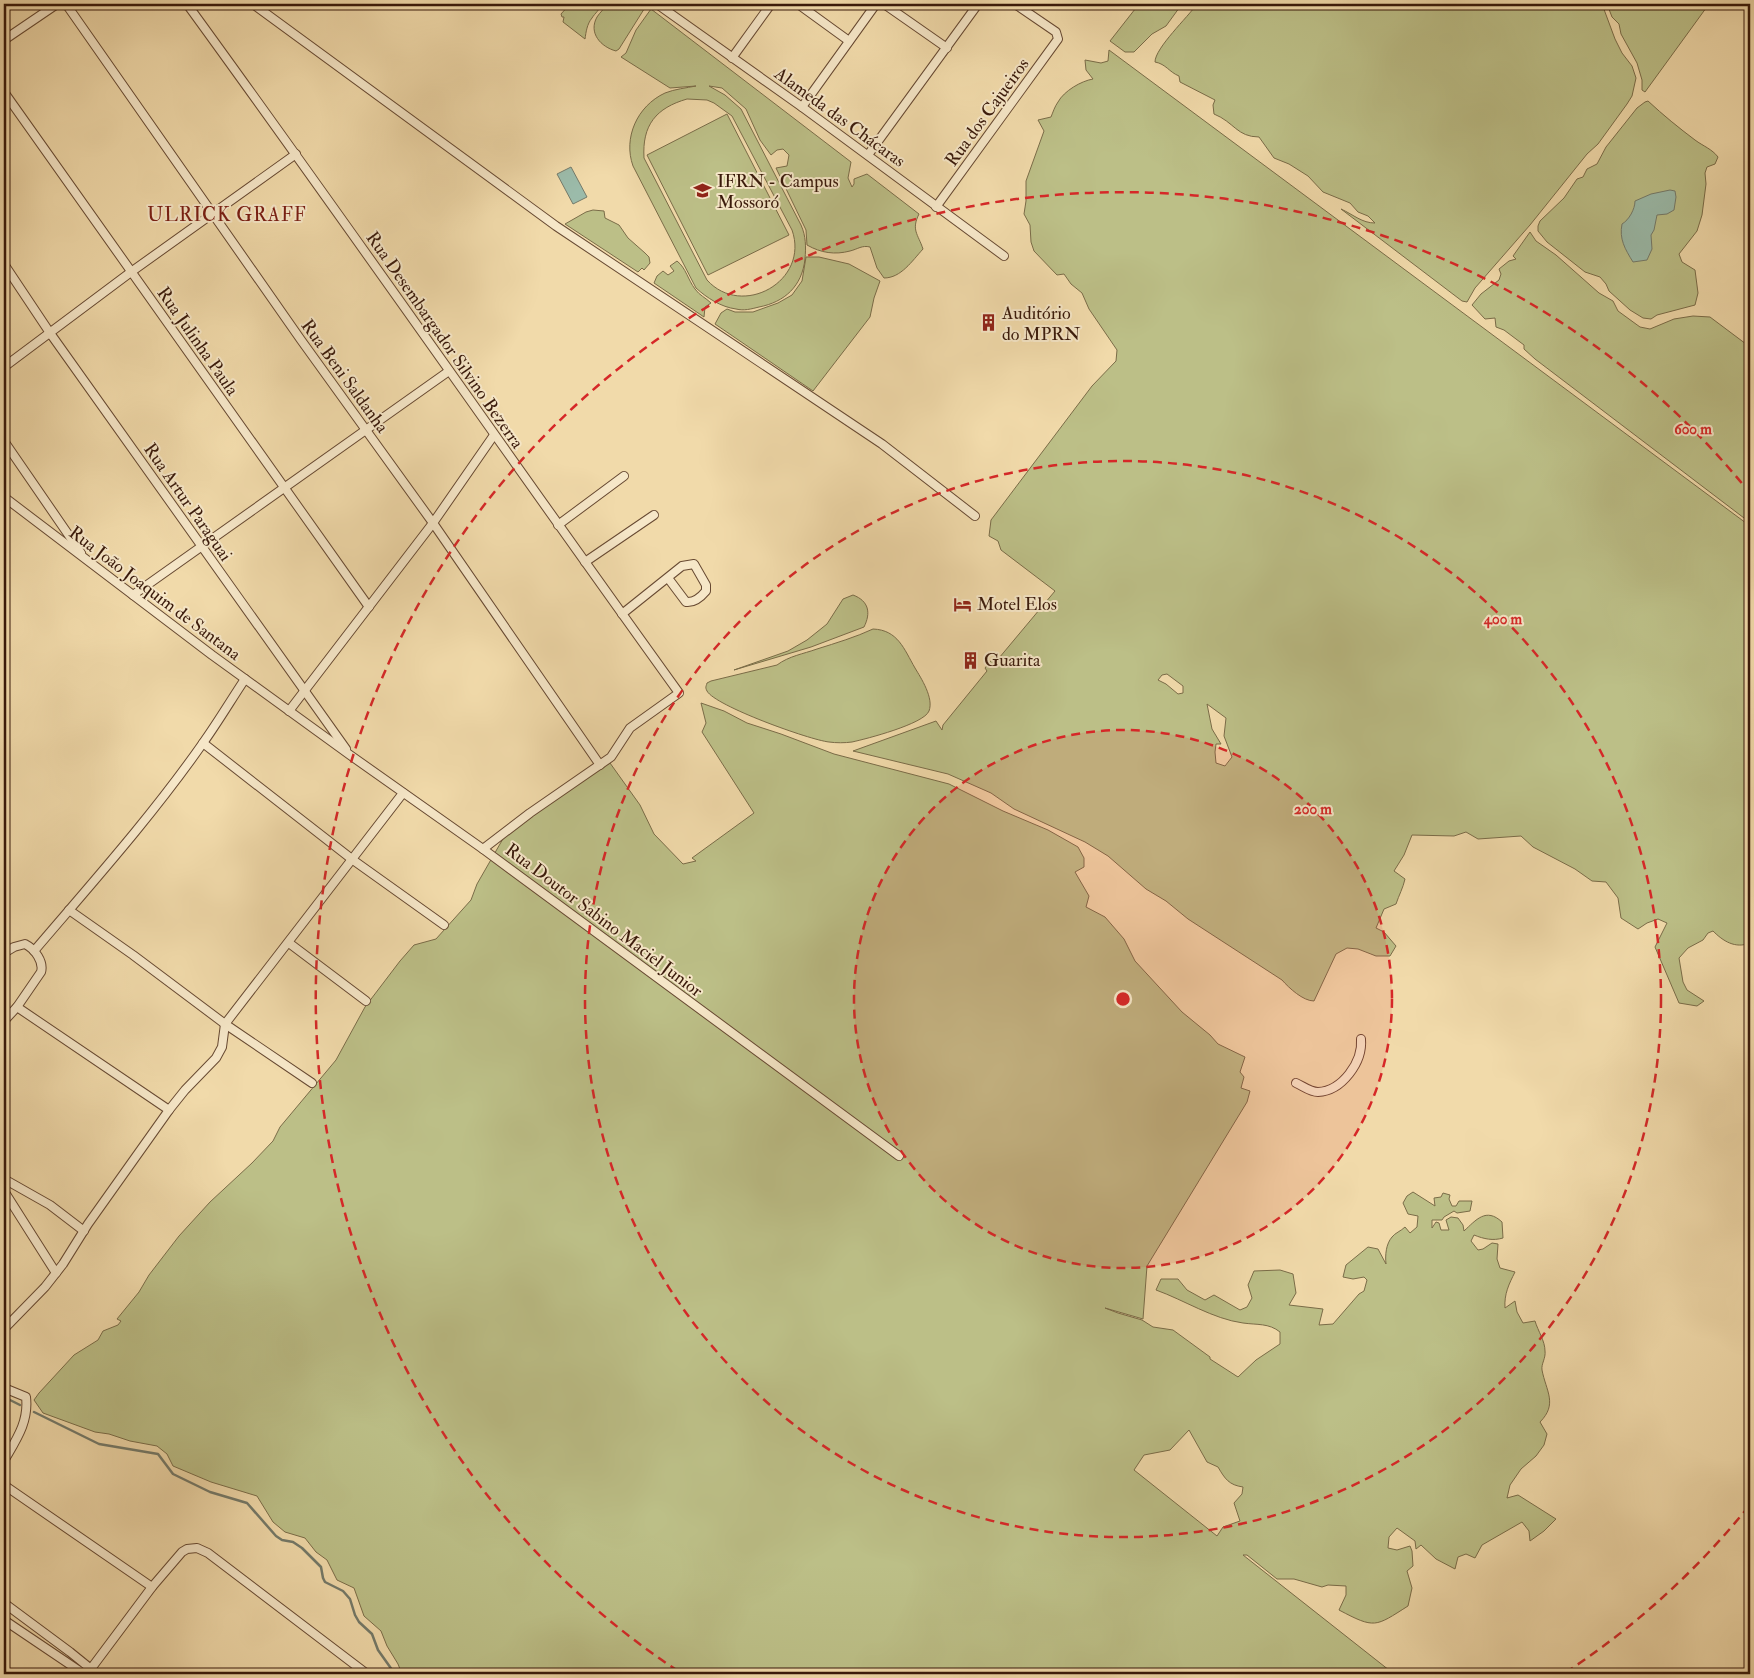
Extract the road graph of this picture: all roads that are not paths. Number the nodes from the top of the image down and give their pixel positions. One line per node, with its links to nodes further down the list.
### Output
1 (57, 4): 13 (street)
2 (66, 4): 22 (street, Rua Beni Saldanha)
3 (187, 4): 19 (street, Rua Desembargador Silvino Bezerra)
4 (253, 4): 36 (street)
5 (657, 4): 12 (street, Alameda das Chácaras)
6 (771, 4): 16 (street)
7 (798, 4): 14 (street)
8 (876, 4): 14 (street)
9 (884, 4): 15 (street)
10 (978, 4): 15 (street)
11 (1015, 4): 21 (street, Rua dos Cajueiros)
12 (669, 7): 16 (street, Alameda das Chácaras)
13 (4, 40)
14 (848, 41): 18 (street)
15 (947, 48): 20 (street)
16 (732, 58): 18 (street, Alameda das Chácaras)
17 (4, 92): 25 (street, Rua Julinha Paula)
18 (802, 107): 20 (street, Alameda das Chácaras)
19 (296, 154): 22 (street); 28 (street, Rua Desembargador Silvino Bezerra)
20 (868, 155): 21 (street, Alameda das Chácaras)
21 (936, 208): 23 (street, Alameda das Chácaras)
22 (213, 214): 25 (street); 29 (street, Rua Beni Saldanha)
23 (1004, 256)
24 (4, 264): 26 (street, Rua Artur Paraguai)
25 (132, 272): 26 (street); 33 (street, Rua Julinha Paula)
26 (50, 333): 27 (street); 39 (street, Rua Artur Paraguai)
27 (4, 367)
28 (449, 371): 29 (street); 30 (street, Rua Desembargador Silvino Bezerra)
29 (366, 430): 33 (street); 37 (street, Rua Beni Saldanha)
30 (494, 435): 37 (street); 38 (street, Rua Desembargador Silvino Bezerra)
31 (4, 441): 40 (street)
32 (624, 476): 38 (street)
33 (284, 488): 39 (street); 44 (street, Rua Julinha Paula)
34 (4, 497): 40 (street, Rua João Joaquim de Santana)
35 (654, 515): 41 (street)
36 (975, 516)
37 (433, 523): 44 (street); 51 (street, Rua Beni Saldanha)
38 (558, 525): 41 (street, Rua Desembargador Silvino Bezerra)
39 (202, 547): 43 (street); 47 (street, Rua Artur Paraguai)
40 (84, 558): 43 (street, Rua João Joaquim de Santana)
41 (585, 562): 45 (street, Rua Desembargador Silvino Bezerra)
42 (668, 578): 42 (street); 45 (street)
43 (134, 596): 46 (street, Rua João Joaquim de Santana)
44 (369, 607): 47 (street)
45 (622, 614): 51 (street, Rua Desembargador Silvino Bezerra)
46 (245, 679): 48 (street, Rua João Joaquim de Santana); 49 (street)
47 (304, 690): 48 (street); 50 (street, Rua Artur Paraguai)
48 (289, 711): 50 (street, Rua Doutor Sabino Maciel Junior)
49 (202, 743): 54 (street); 55 (street)
50 (350, 755): 52 (street, Rua Doutor Sabino Maciel Junior)
51 (600, 765): 53 (street)
52 (403, 793): 53 (street, Rua Doutor Sabino Maciel Junior); 54 (street)
53 (483, 849): 68 (street, Rua Doutor Sabino Maciel Junior)
54 (353, 860): 56 (street); 57 (street)
55 (69, 910): 58 (street); 63 (street)
56 (444, 925)
57 (289, 943): 60 (street); 63 (street)
58 (34, 951): 59 (street); 61 (street)
59 (4, 953)
60 (366, 1001)
61 (16, 1007): 62 (street); 67 (street)
62 (4, 1020)
63 (225, 1024): 65 (street); 67 (street)
64 (1361, 1039): 66 (street)
65 (312, 1083)
66 (1296, 1083)
67 (170, 1110): 71 (street)
68 (899, 1156)
69 (4, 1179): 71 (street)
70 (4, 1191): 72 (street)
71 (84, 1231): 72 (street)
72 (56, 1274): 73 (street)
73 (4, 1329)
74 (4, 1388): 75 (street)
75 (4, 1461)
76 (4, 1485): 77 (street)
77 (152, 1587): 80 (street); 81 (street)
78 (4, 1603): 81 (street)
79 (4, 1620): 81 (street)
80 (357, 1667): 82 (street); 83 (street)
81 (89, 1673)
82 (352, 1674)
83 (367, 1674)

